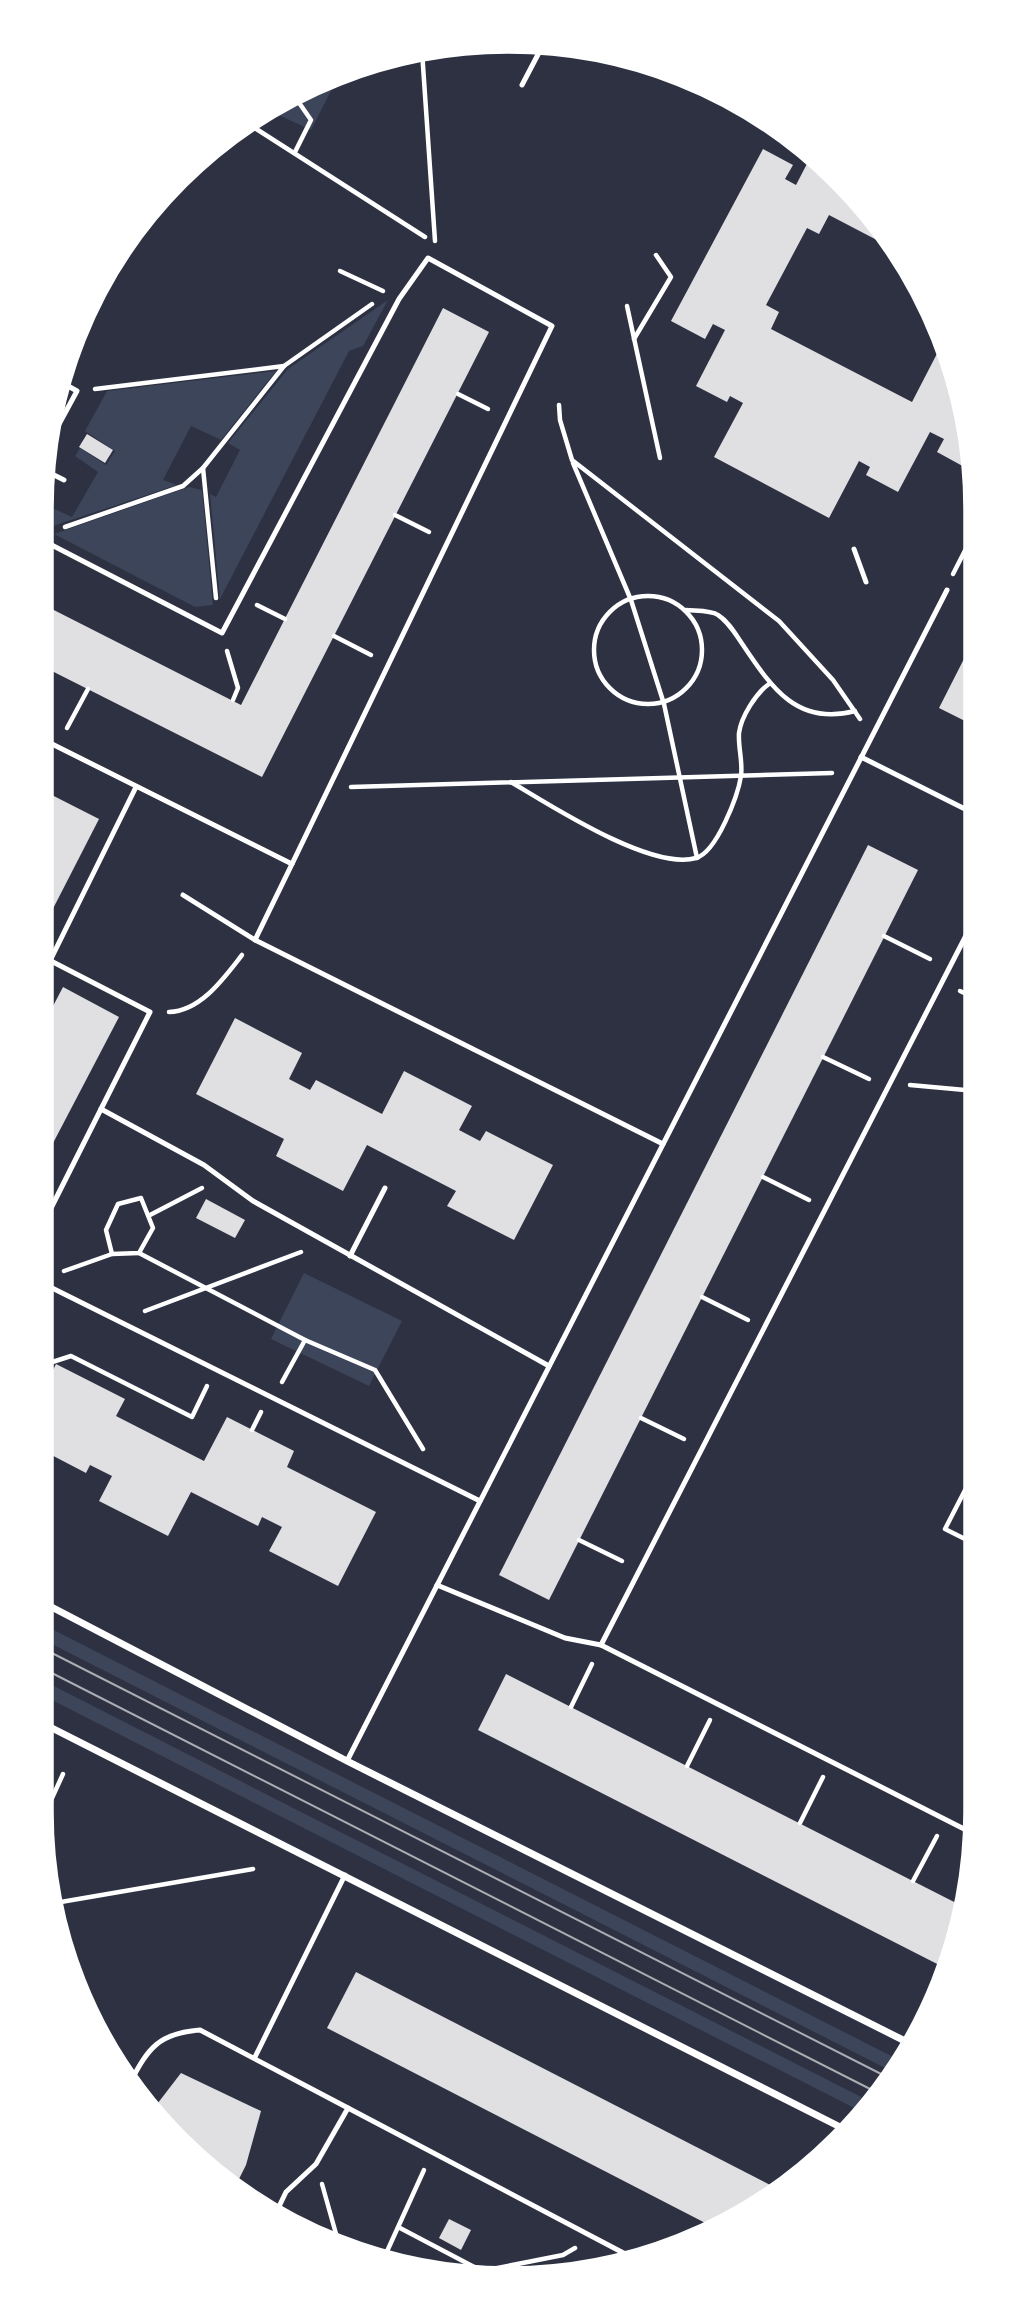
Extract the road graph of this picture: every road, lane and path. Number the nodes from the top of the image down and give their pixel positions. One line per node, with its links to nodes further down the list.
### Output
1 (539, 53): 3 (lane)
2 (423, 61): 7 (path)
3 (522, 85)
4 (300, 104): 6 (path)
5 (256, 128): 6 (path)
6 (295, 152): 7 (path)
7 (435, 244): 9 (path)
8 (656, 255): 12 (path)
9 (428, 258): 18 (lane); 33 (lane)
10 (340, 271): 13 (path)
11 (626, 306): 12 (path)
12 (634, 340): 20 (path)
13 (284, 366): 15 (path); 22 (path)
14 (69, 387): 15 (lane)
15 (77, 391): 19 (lane)
16 (458, 394): 18 (path)
17 (559, 405): 21 (path)
18 (507, 418): 27 (lane)
19 (61, 421)
20 (660, 458)
21 (572, 460): 34 (path); 44 (path)
22 (203, 468): 26 (path); 37 (path)
23 (53, 474): 24 (lane)
24 (64, 480)
25 (396, 515): 27 (path)
26 (53, 531)
27 (447, 540): 39 (lane)
28 (52, 545): 37 (lane)
29 (854, 549): 31 (lane)
30 (965, 552): 32 (path)
31 (866, 582)
32 (947, 590): 45 (lane)
33 (242, 596): 36 (path); 37 (lane)
34 (631, 600): 35 (path); 43 (path); 43 (path)
35 (686, 610): 40 (path); 43 (path)
36 (285, 619)
37 (222, 633): 42 (path)
38 (334, 636): 39 (path)
39 (387, 664): 54 (lane)
40 (769, 684): 44 (path); 50 (path)
41 (88, 689): 47 (path)
42 (233, 701)
43 (664, 704): 51 (path)
44 (855, 711): 45 (path)
45 (871, 738): 48 (lane)
46 (52, 744): 47 (lane)
47 (57, 747): 53 (lane)
48 (861, 757): 49 (lane); 55 (lane)
49 (853, 772): 50 (path); 71 (lane)
50 (741, 775): 51 (path); 56 (path)
51 (681, 777): 52 (path); 56 (path)
52 (510, 782): 54 (path); 56 (path)
53 (136, 787): 57 (lane); 62 (lane)
54 (329, 789): 57 (lane)
55 (965, 809)
56 (697, 858)
57 (292, 864): 61 (lane)
58 (183, 895): 61 (lane)
59 (884, 936): 65 (path)
60 (965, 938): 65 (lane)
61 (254, 940): 71 (lane)
62 (52, 959)
63 (52, 962): 70 (lane)
64 (234, 965): 66 (path)
65 (949, 969): 68 (lane)
66 (156, 1012)
67 (823, 1057): 68 (path)
68 (888, 1089): 69 (path); 76 (lane)
69 (965, 1090)
70 (101, 1109): 75 (lane); 81 (lane)
71 (663, 1144): 90 (lane)
72 (763, 1177): 76 (path)
73 (202, 1188): 77 (path)
74 (385, 1188): 81 (lane)
75 (52, 1206)
76 (826, 1208): 87 (lane)
77 (150, 1215): 78 (path); 79 (path)
78 (139, 1253): 79 (path); 84 (path)
79 (112, 1254): 82 (path)
80 (296, 1254): 84 (path)
81 (350, 1256): 90 (lane)
82 (57, 1273)
83 (52, 1288): 91 (lane)
84 (205, 1289): 86 (path); 88 (path)
85 (702, 1297): 87 (path)
86 (137, 1314)
87 (764, 1328): 96 (lane)
88 (304, 1340): 92 (path); 97 (path)
89 (52, 1362): 91 (path)
90 (550, 1366): 99 (lane)
91 (215, 1369): 99 (lane)
92 (277, 1392)
93 (641, 1418): 96 (path)
94 (256, 1423): 95 (path)
95 (253, 1430)
96 (702, 1448): 102 (lane)
97 (425, 1451)
98 (965, 1490): 100 (path)
99 (480, 1501): 103 (lane)
100 (965, 1539)
101 (579, 1540): 102 (path)
102 (640, 1569): 105 (lane)
103 (438, 1585): 105 (lane); 109 (lane)
104 (52, 1607): 109 (street)
105 (601, 1645): 106 (lane); 107 (path)
106 (718, 1704): 110 (lane); 111 (path)
107 (570, 1707)
108 (52, 1728): 118 (street)
109 (347, 1761): 121 (street)
110 (831, 1762): 114 (lane); 115 (path)
111 (687, 1766)
112 (63, 1774): 113 (path)
113 (52, 1798)
114 (946, 1820): 116 (lane); 119 (path)
115 (800, 1824)
116 (965, 1830)
117 (253, 1869): 120 (path)
118 (346, 1874): 122 (lane); 125 (street)
119 (914, 1881)
120 (61, 1902)
121 (903, 2040)
122 (255, 2057): 123 (lane); 124 (lane)
123 (135, 2073)
124 (348, 2108): 126 (lane); 127 (lane)
125 (839, 2126)
126 (431, 2153): 129 (path); 132 (lane)
127 (316, 2164): 128 (lane); 130 (path)
128 (280, 2205)
129 (400, 2228): 131 (path); 134 (path)
130 (336, 2234)
131 (388, 2251)
132 (622, 2253)
133 (562, 2255): 135 (path)
134 (473, 2266)
135 (499, 2268)

